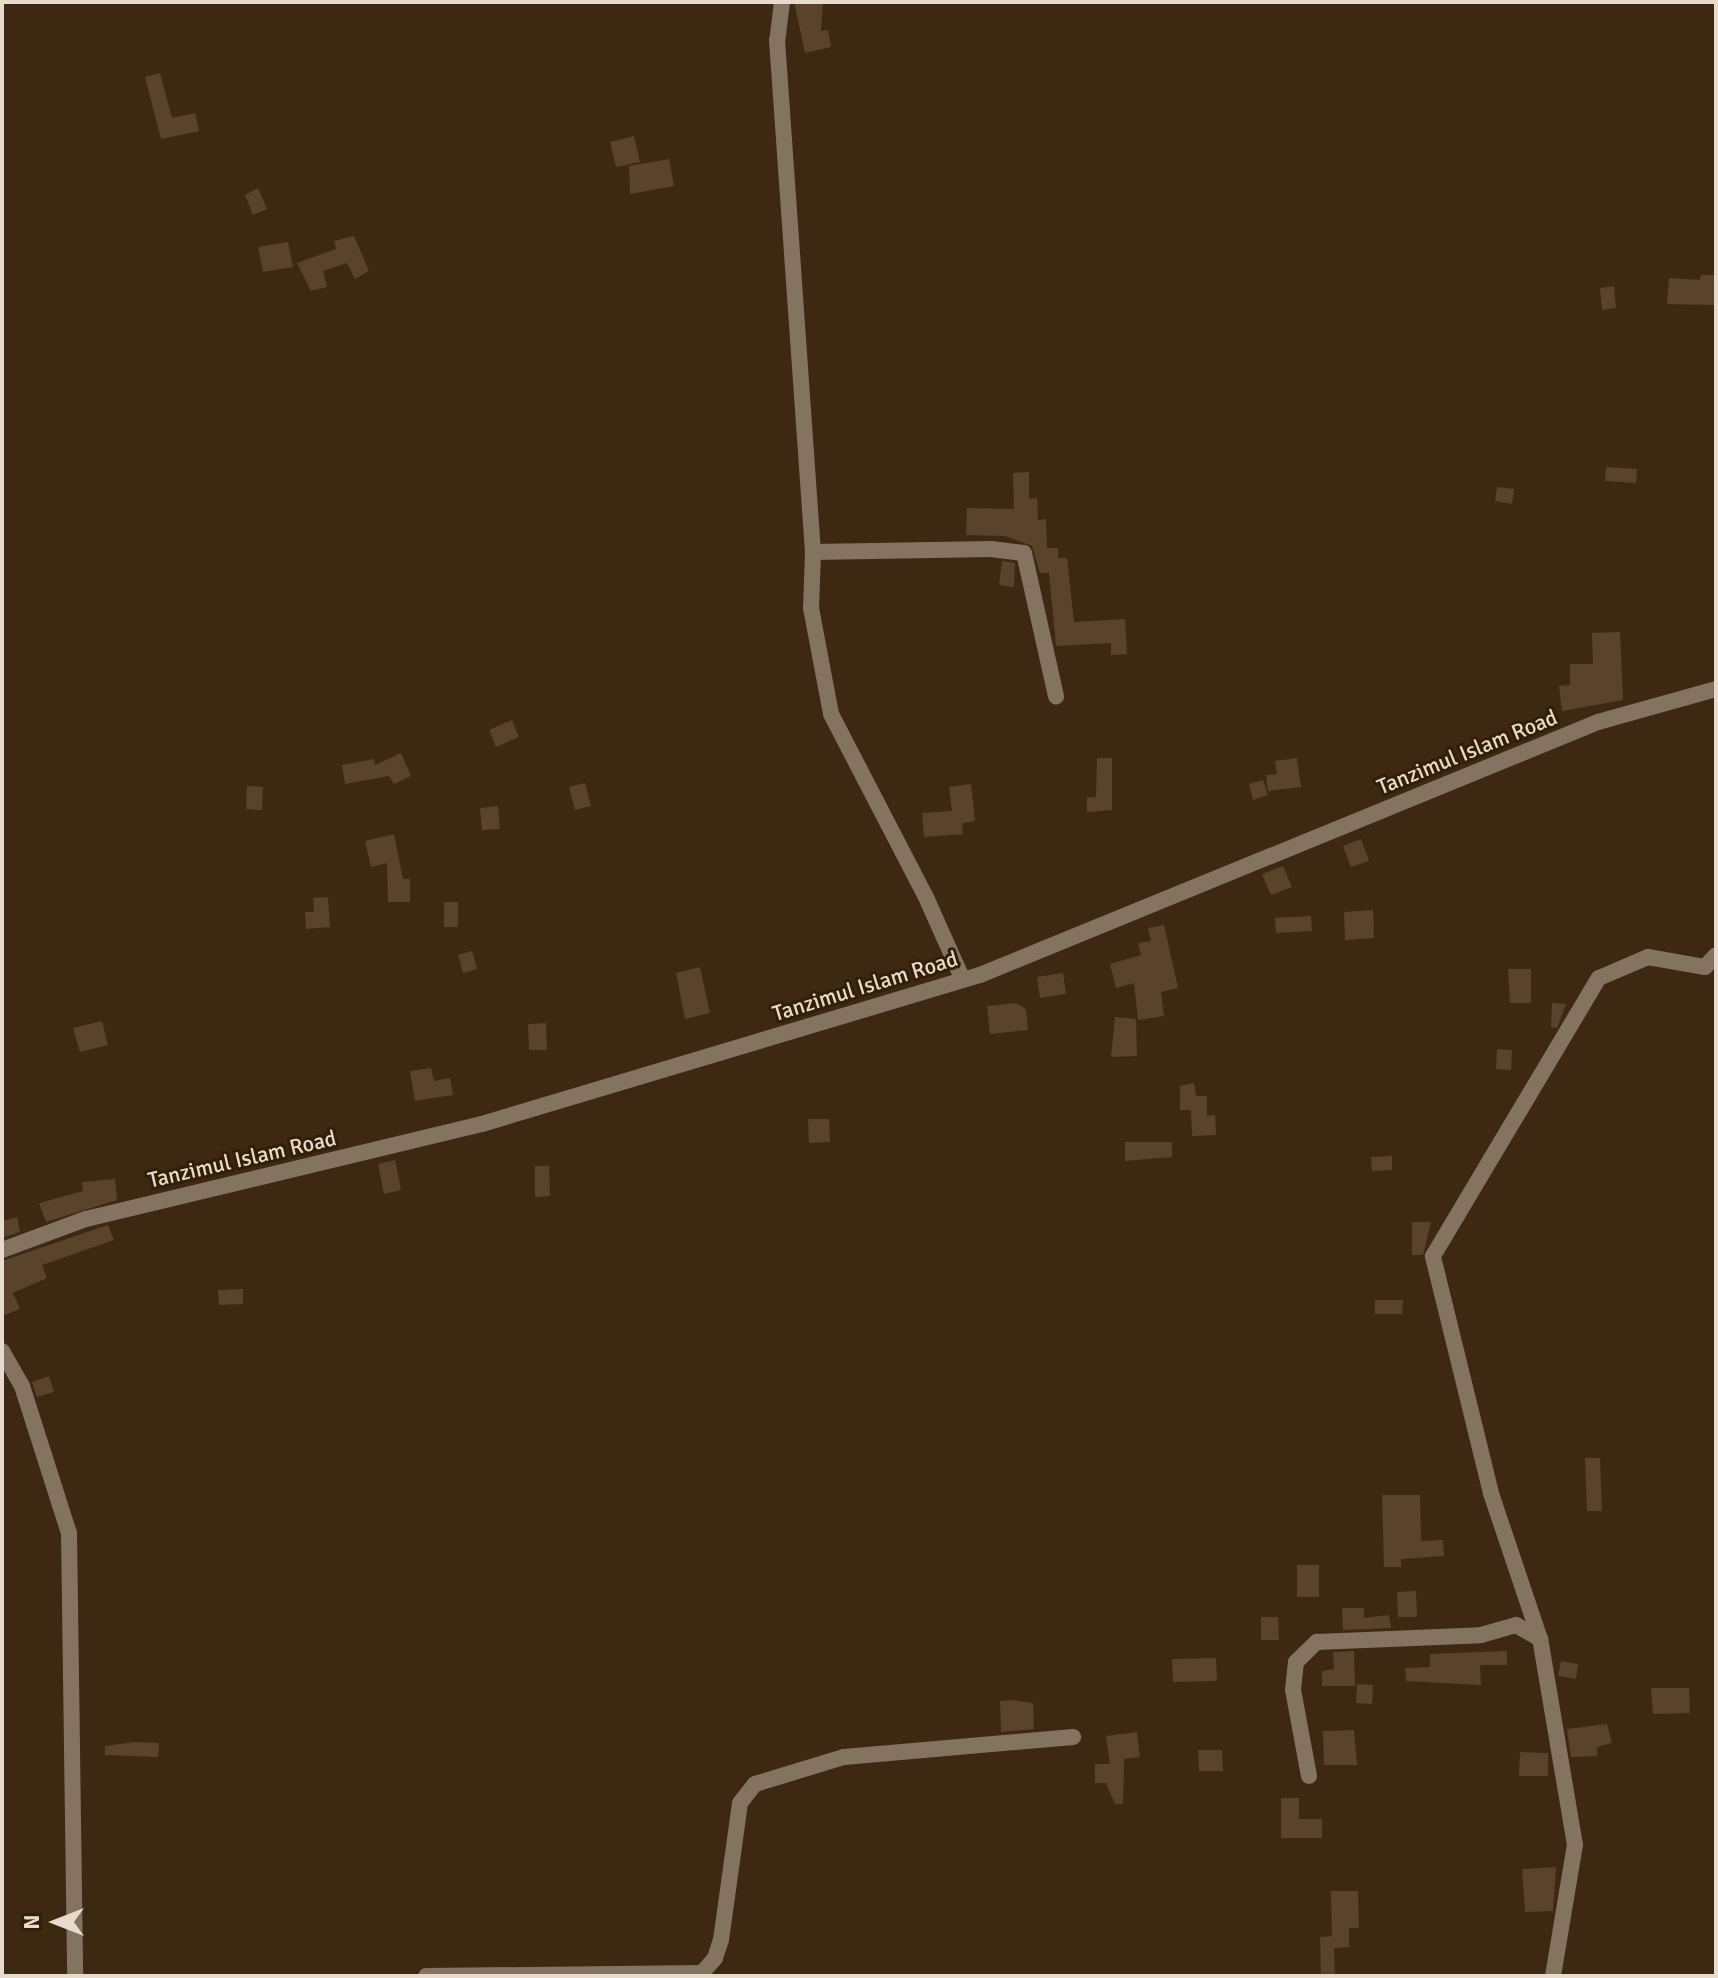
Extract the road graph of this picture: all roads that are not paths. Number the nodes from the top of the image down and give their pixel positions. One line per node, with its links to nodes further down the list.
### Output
1 (782, 2): 2 (street)
2 (813, 552): 4 (street); 6 (street)
3 (1716, 689): 6 (street, Tanzimul Islam Road)
4 (1056, 696)
5 (1716, 955): 9 (street)
6 (963, 980): 7 (street, Tanzimul Islam Road)
7 (2, 1250)
8 (2, 1351): 12 (street)
9 (1540, 1639): 11 (street); 14 (street)
10 (1073, 1737): 13 (street)
11 (1309, 1776)
12 (75, 1976)
13 (426, 1976)
14 (1553, 1976)

